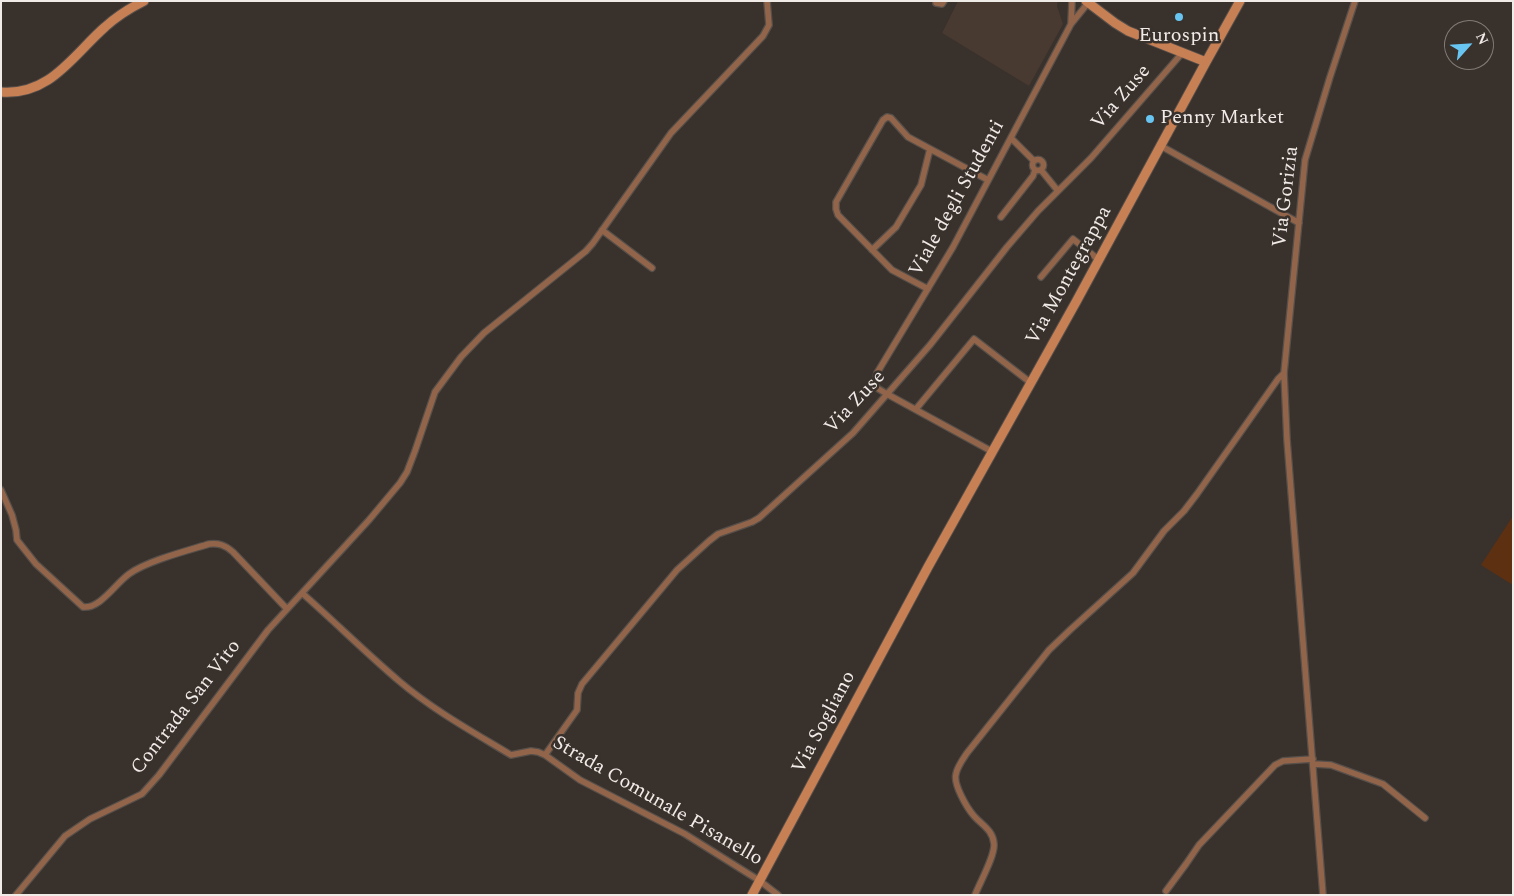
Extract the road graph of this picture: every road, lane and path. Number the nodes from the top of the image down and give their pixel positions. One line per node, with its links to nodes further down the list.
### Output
1 (144, 1): 12 (main road)
2 (767, 1): 22 (street, Contrada San Vito)
3 (936, 1): 4 (street)
4 (944, 1)
5 (1072, 1): 9 (street)
6 (1240, 1): 11 (main road, Via Montegrappa)
7 (1355, 1): 21 (street, Via Gorizia)
8 (1087, 2): 9 (street); 10 (main road)
9 (1071, 24): 13 (street, Viale degli Studenti)
10 (1184, 52): 11 (main road); 19 (street, Via Zuse)
11 (1206, 62): 14 (main road, Via Montegrappa)
12 (1, 92)
13 (1010, 138): 16 (street); 18 (street, Viale degli Studenti)
14 (1161, 146): 21 (street); 24 (main road, Via Montegrappa)
15 (930, 149): 18 (street); 23 (street); 23 (street)
16 (1034, 161): 17 (street); 17 (street)
17 (1038, 170): 19 (street); 20 (street)
18 (988, 180): 27 (street, Viale degli Studenti)
19 (1058, 191): 30 (street, Via Zuse)
20 (1002, 217)
21 (1299, 223): 28 (street, Via Gorizia)
22 (602, 230): 25 (street); 35 (street, Contrada San Vito)
23 (872, 250): 27 (street)
24 (1099, 260): 26 (street); 29 (main road, Via Montegrappa)
25 (652, 268)
26 (1040, 277)
27 (928, 289): 30 (street, Viale degli Studenti)
28 (1284, 372): 38 (street, Via Gorizia); 45 (street)
29 (1031, 383): 31 (street); 32 (main road, Via Montegrappa)
30 (887, 394): 31 (street); 37 (street, Via Zuse)
31 (916, 409): 32 (street)
32 (993, 452): 34 (main road, Via Montegrappa)
33 (1, 490): 36 (street)
34 (928, 567): 40 (main road, Via Sogliano)
35 (302, 593): 36 (street, Contrada San Vito); 37 (street, Strada Comunale Pisanello)
36 (287, 609): 42 (street, Contrada San Vito)
37 (545, 755): 40 (street, Strada Comunale Pisanello)
38 (1313, 761): 39 (street); 41 (street); 46 (street, Via Gorizia)
39 (1425, 818)
40 (760, 881): 43 (main road, Via Sogliano); 44 (street, Strada Comunale Pisanello)
41 (1166, 891)
42 (16, 895)
43 (752, 895)
44 (778, 895)
45 (976, 895)
46 (1323, 895)

